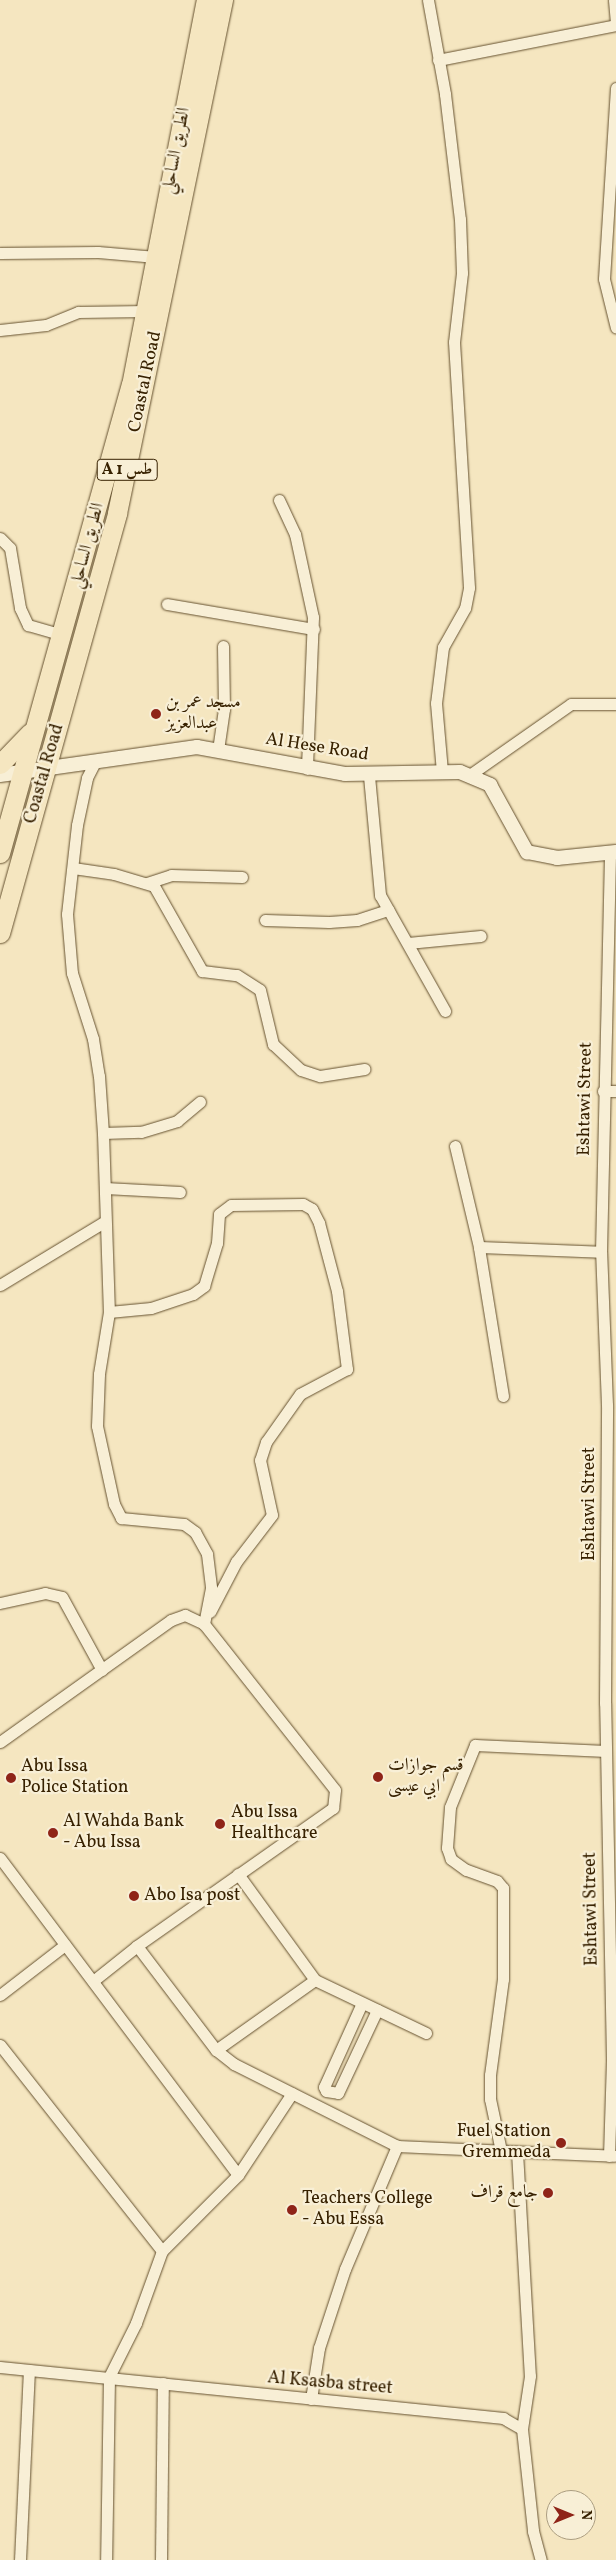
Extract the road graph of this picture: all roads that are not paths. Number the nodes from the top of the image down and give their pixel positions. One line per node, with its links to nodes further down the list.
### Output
1 (206, 0): 10 (highway, الطريق الساحلي / A 1 طس)
2 (223, 0): 25 (highway, Coastal Road / A 1 طس)
3 (428, 0): 6 (street)
4 (614, 0): 5 (street)
5 (616, 24): 6 (street)
6 (438, 60): 28 (street)
7 (616, 88): 8 (street)
8 (613, 168): 12 (street)
9 (0, 252): 10 (street)
10 (156, 257): 11 (highway, الطريق الساحلي / A 1 طس)
11 (146, 311): 13 (street); 18 (highway, الطريق الساحلي / A 1 طس)
12 (616, 328)
13 (0, 330)
14 (279, 500): 17 (street)
15 (0, 538): 18 (street)
16 (168, 604): 17 (street)
17 (314, 629): 26 (street)
18 (64, 635): 21 (highway, الطريق الساحلي / A 1 طس)
19 (223, 646): 22 (street)
20 (615, 704): 29 (street)
21 (35, 725): 24 (highway); 27 (highway, الطريق الساحلي / A 1 طس)
22 (218, 750): 23 (street, Al Hese Road); 26 (street, Al Hese Road)
23 (96, 760): 25 (street, Al Hese Road); 36 (street)
24 (0, 764)
25 (47, 768): 27 (street, Al Hese Road); 41 (highway, Coastal Road / A 1 طس)
26 (306, 769): 31 (street, Al Hese Road)
27 (22, 772): 30 (street, Al Hese Road); 33 (highway, الطريق الساحلي / A 1 طس)
28 (442, 772): 29 (street, Al Hese Road); 31 (street, Al Hese Road)
29 (471, 774): 34 (street)
30 (0, 775)
31 (369, 776): 39 (street)
32 (0, 797): 33 (highway)
33 (8, 818): 35 (highway, الطريق الساحلي / A 1 طس)
34 (613, 852): 46 (street, Eshtawi Street)
35 (0, 853)
36 (73, 868): 38 (street); 49 (street)
37 (242, 877): 38 (street)
38 (147, 882): 45 (street)
39 (388, 910): 40 (street); 43 (street)
40 (265, 920)
41 (0, 933)
42 (481, 936): 43 (street)
43 (408, 944): 44 (street)
44 (445, 1011)
45 (364, 1069)
46 (603, 1091): 47 (street); 55 (street, Eshtawi Street)
47 (616, 1091)
48 (200, 1102): 49 (street)
49 (103, 1134): 51 (street)
50 (455, 1146): 54 (street)
51 (105, 1188): 52 (street); 53 (street)
52 (180, 1192)
53 (104, 1222): 56 (street); 57 (street)
54 (480, 1247): 55 (street); 58 (street)
55 (601, 1252): 59 (street, Eshtawi Street)
56 (0, 1285)
57 (109, 1312): 62 (street); 62 (street)
58 (503, 1396)
59 (611, 1405): 60 (street, Eshtawi Street)
60 (612, 1536): 65 (street, Eshtawi Street)
61 (0, 1603): 63 (street)
62 (204, 1624): 63 (street); 67 (street)
63 (102, 1670): 64 (street)
64 (0, 1742)
65 (606, 1752): 80 (street); 82 (street, Eshtawi Street)
66 (0, 1858): 68 (street)
67 (238, 1874): 69 (street); 70 (street)
68 (65, 1945): 71 (street); 72 (street)
69 (137, 1946): 71 (street); 77 (street)
70 (315, 1980): 73 (street); 77 (street)
71 (93, 1982): 83 (street)
72 (0, 1996)
73 (362, 2003): 74 (street); 74 (street)
74 (377, 2010): 75 (street)
75 (426, 2033)
76 (0, 2044): 84 (street)
77 (216, 2050): 78 (street)
78 (292, 2092): 79 (street); 83 (street)
79 (397, 2146): 80 (street); 89 (street)
80 (501, 2151): 81 (street)
81 (517, 2152): 82 (street); 90 (street)
82 (612, 2156)
83 (238, 2176): 84 (street)
84 (162, 2251): 87 (street)
85 (0, 2367): 86 (street, Al Ksasba street)
86 (29, 2370): 87 (street, Al Ksasba street); 91 (street)
87 (110, 2377): 88 (street, Al Ksasba street); 92 (street)
88 (163, 2383): 89 (street, Al Ksasba street); 93 (street)
89 (311, 2399): 90 (street, Al Ksasba street)
90 (522, 2429): 94 (street)
91 (20, 2560)
92 (106, 2560)
93 (160, 2560)
94 (541, 2560)

